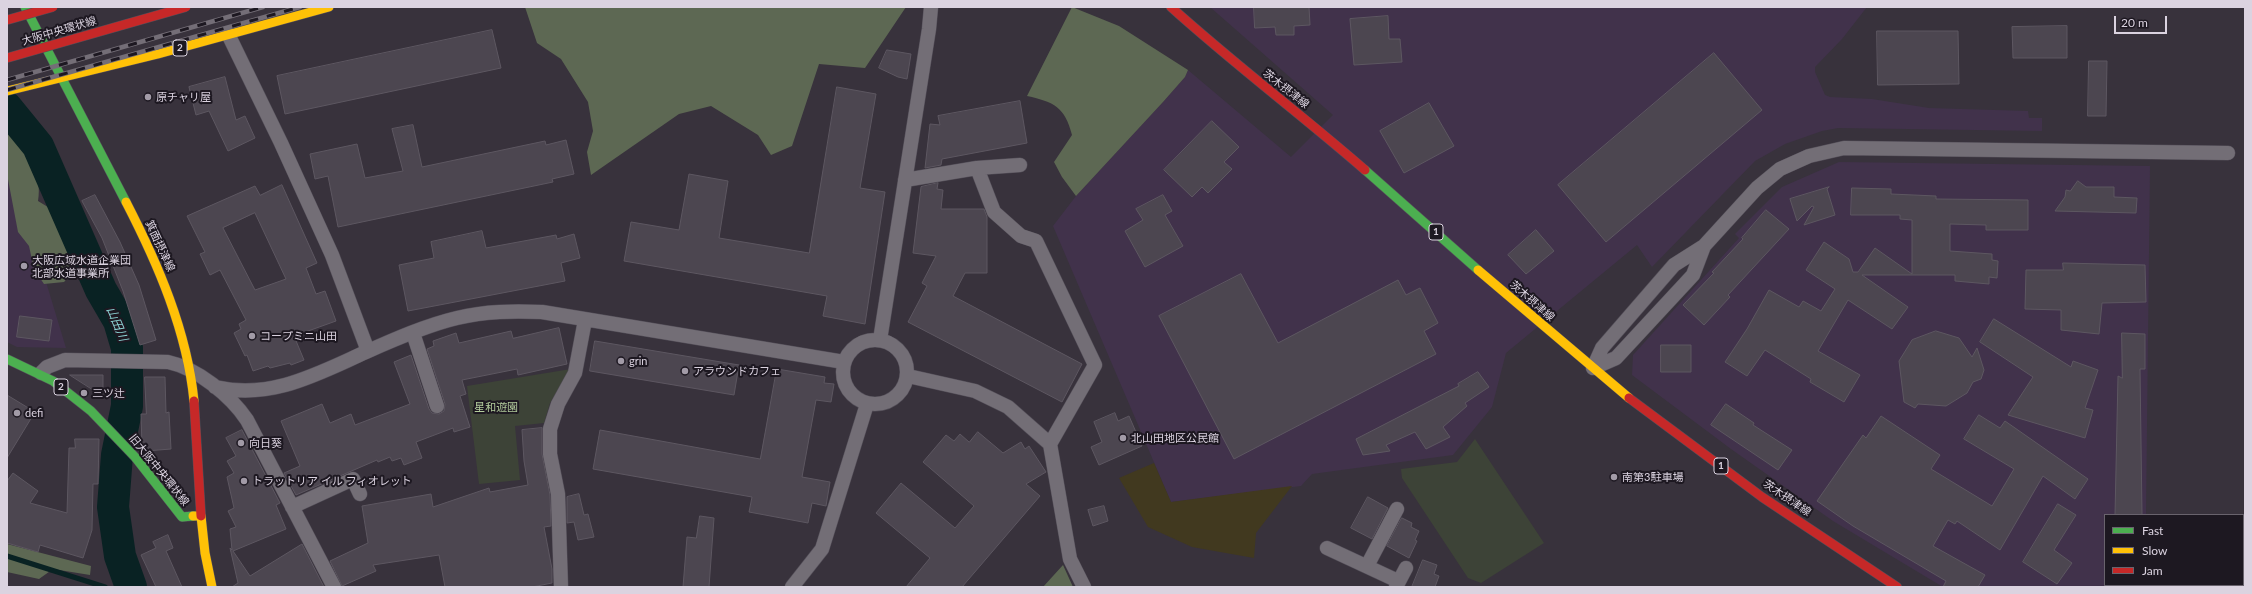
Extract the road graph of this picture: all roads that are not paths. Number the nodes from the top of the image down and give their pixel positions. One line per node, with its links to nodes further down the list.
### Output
1 (25, 7): 10 (main road, 箕面摂津線)
2 (53, 7): 7 (main road, bridge)
3 (186, 7): 9 (main road, 大阪中央環状線, bridge)
4 (329, 7): 8 (main road, 2)
5 (931, 7): 15 (street)
6 (1171, 7): 23 (main road, 茨木摂津線 / 1)
7 (7, 20)
8 (228, 34): 10 (main road, 2); 20 (street)
9 (7, 58)
10 (62, 78): 11 (main road, 2); 24 (main road, 箕面摂津線)
11 (7, 91)
12 (2228, 153): 16 (street)
13 (1020, 165): 14 (street)
14 (977, 168): 15 (street); 30 (street)
15 (906, 180): 19 (street)
16 (1704, 246): 23 (street); 23 (street)
17 (585, 320): 18 (street); 22 (street); 41 (street)
18 (413, 333): 20 (street); 29 (street)
19 (880, 340): 22 (street); 26 (street)
20 (368, 351): 27 (street)
21 (7, 359): 25 (main road, 旧大阪中央環状線 / 2)
22 (844, 362): 28 (street)
23 (1593, 368): 44 (main road, 茨木摂津線 / 1)
24 (189, 370): 25 (street); 27 (street); 34 (main road, 箕面摂津線)
25 (40, 373): 34 (main road, 旧大阪中央環状線 / 2)
26 (908, 376): 28 (street); 30 (street)
27 (215, 387): 32 (street)
28 (867, 404): 42 (street)
29 (437, 406)
30 (1050, 444): 43 (street)
31 (360, 494): 32 (street)
32 (292, 507): 40 (street)
33 (1397, 509): 36 (street)
34 (201, 516): 39 (main road)
35 (1327, 548): 36 (street)
36 (1367, 566): 38 (street)
37 (1406, 568): 38 (street)
38 (1397, 584)
39 (212, 587)
40 (334, 587)
41 (561, 587)
42 (792, 587)
43 (1084, 587)
44 (1897, 587)

